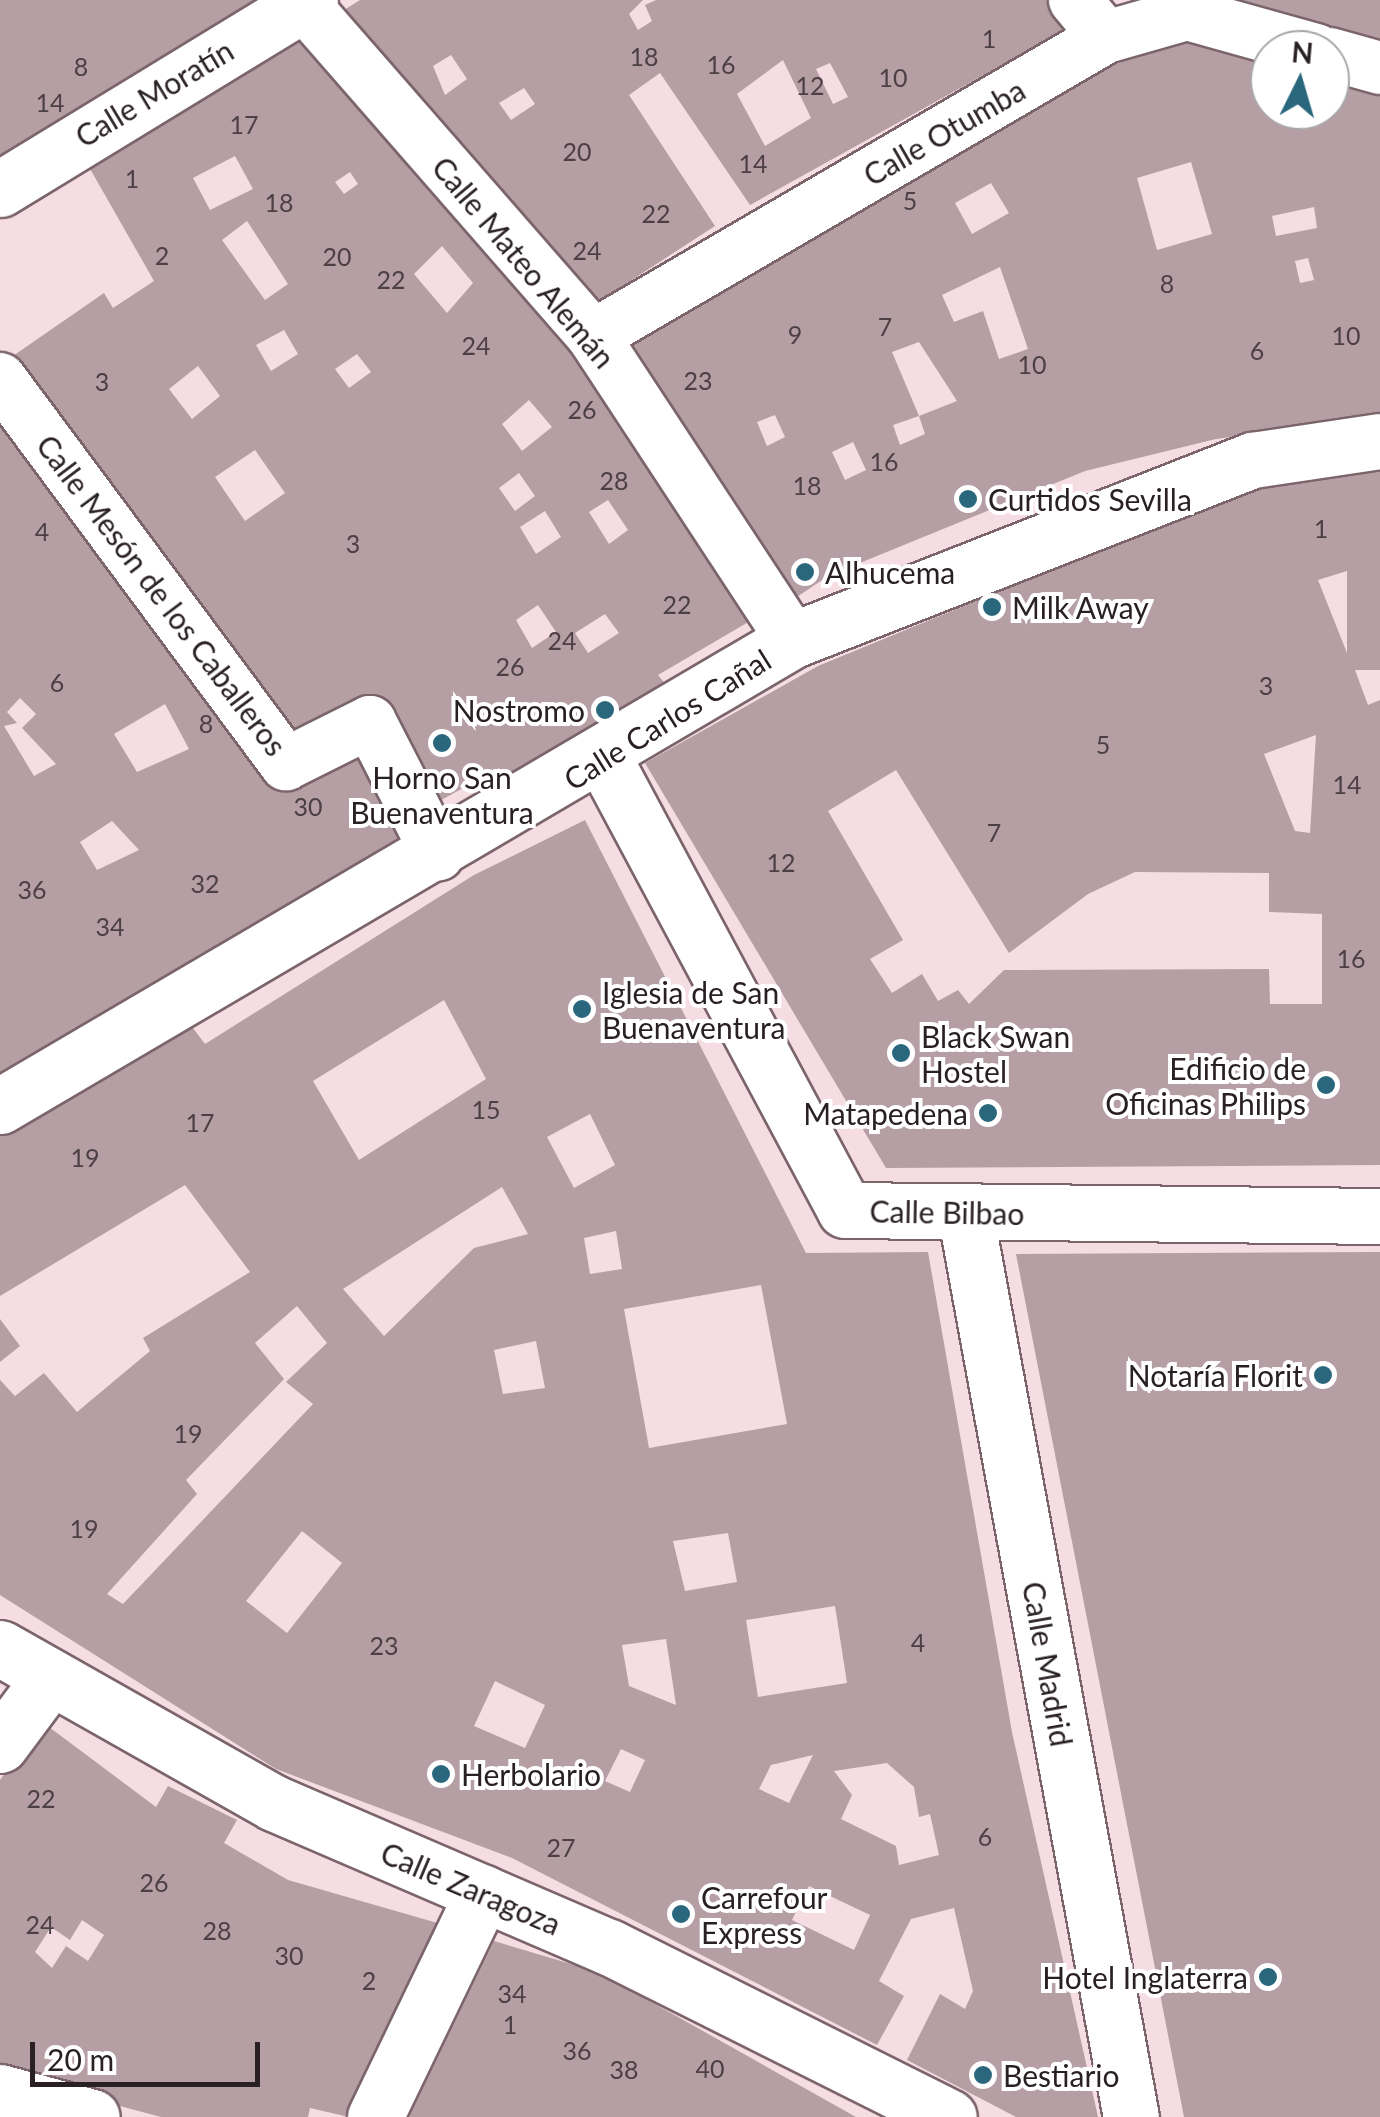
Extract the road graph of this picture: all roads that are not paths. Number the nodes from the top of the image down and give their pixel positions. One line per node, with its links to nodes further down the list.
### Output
1 (304, 2): 6 (street, Calle Moratín); 7 (street, Calle Mateo Alemán)
2 (1091, 18): 3 (street, Calle Otumba); 7 (street, Calle Otumba)
3 (1250, 32)
4 (1350, 60): 5 (street)
5 (1380, 68)
6 (0, 189)
7 (593, 336): 10 (street, Calle Mateo Alemán)
8 (0, 379): 12 (street, Calle Mesón de los Caballeros)
9 (1380, 441): 10 (street, Calle Carlos Cañal)
10 (793, 640): 11 (street, Calle Carlos Cañal)
11 (604, 760): 12 (street, Calle Carlos Cañal); 14 (street, Calle Bilbao)
12 (438, 855): 13 (street, Calle Carlos Cañal)
13 (0, 1106)
14 (965, 1212): 15 (street, Calle Bilbao); 24 (street, Calle Madrid)
15 (1380, 1216)
16 (0, 1648): 17 (street, Calle Zaragoza)
17 (48, 1682): 18 (street); 19 (street, Calle Zaragoza)
18 (0, 1745)
19 (483, 1893): 22 (street); 23 (street, Calle Zaragoza)
20 (0, 2092): 21 (street)
21 (92, 2117)
22 (375, 2117)
23 (949, 2117)
24 (1131, 2117)

